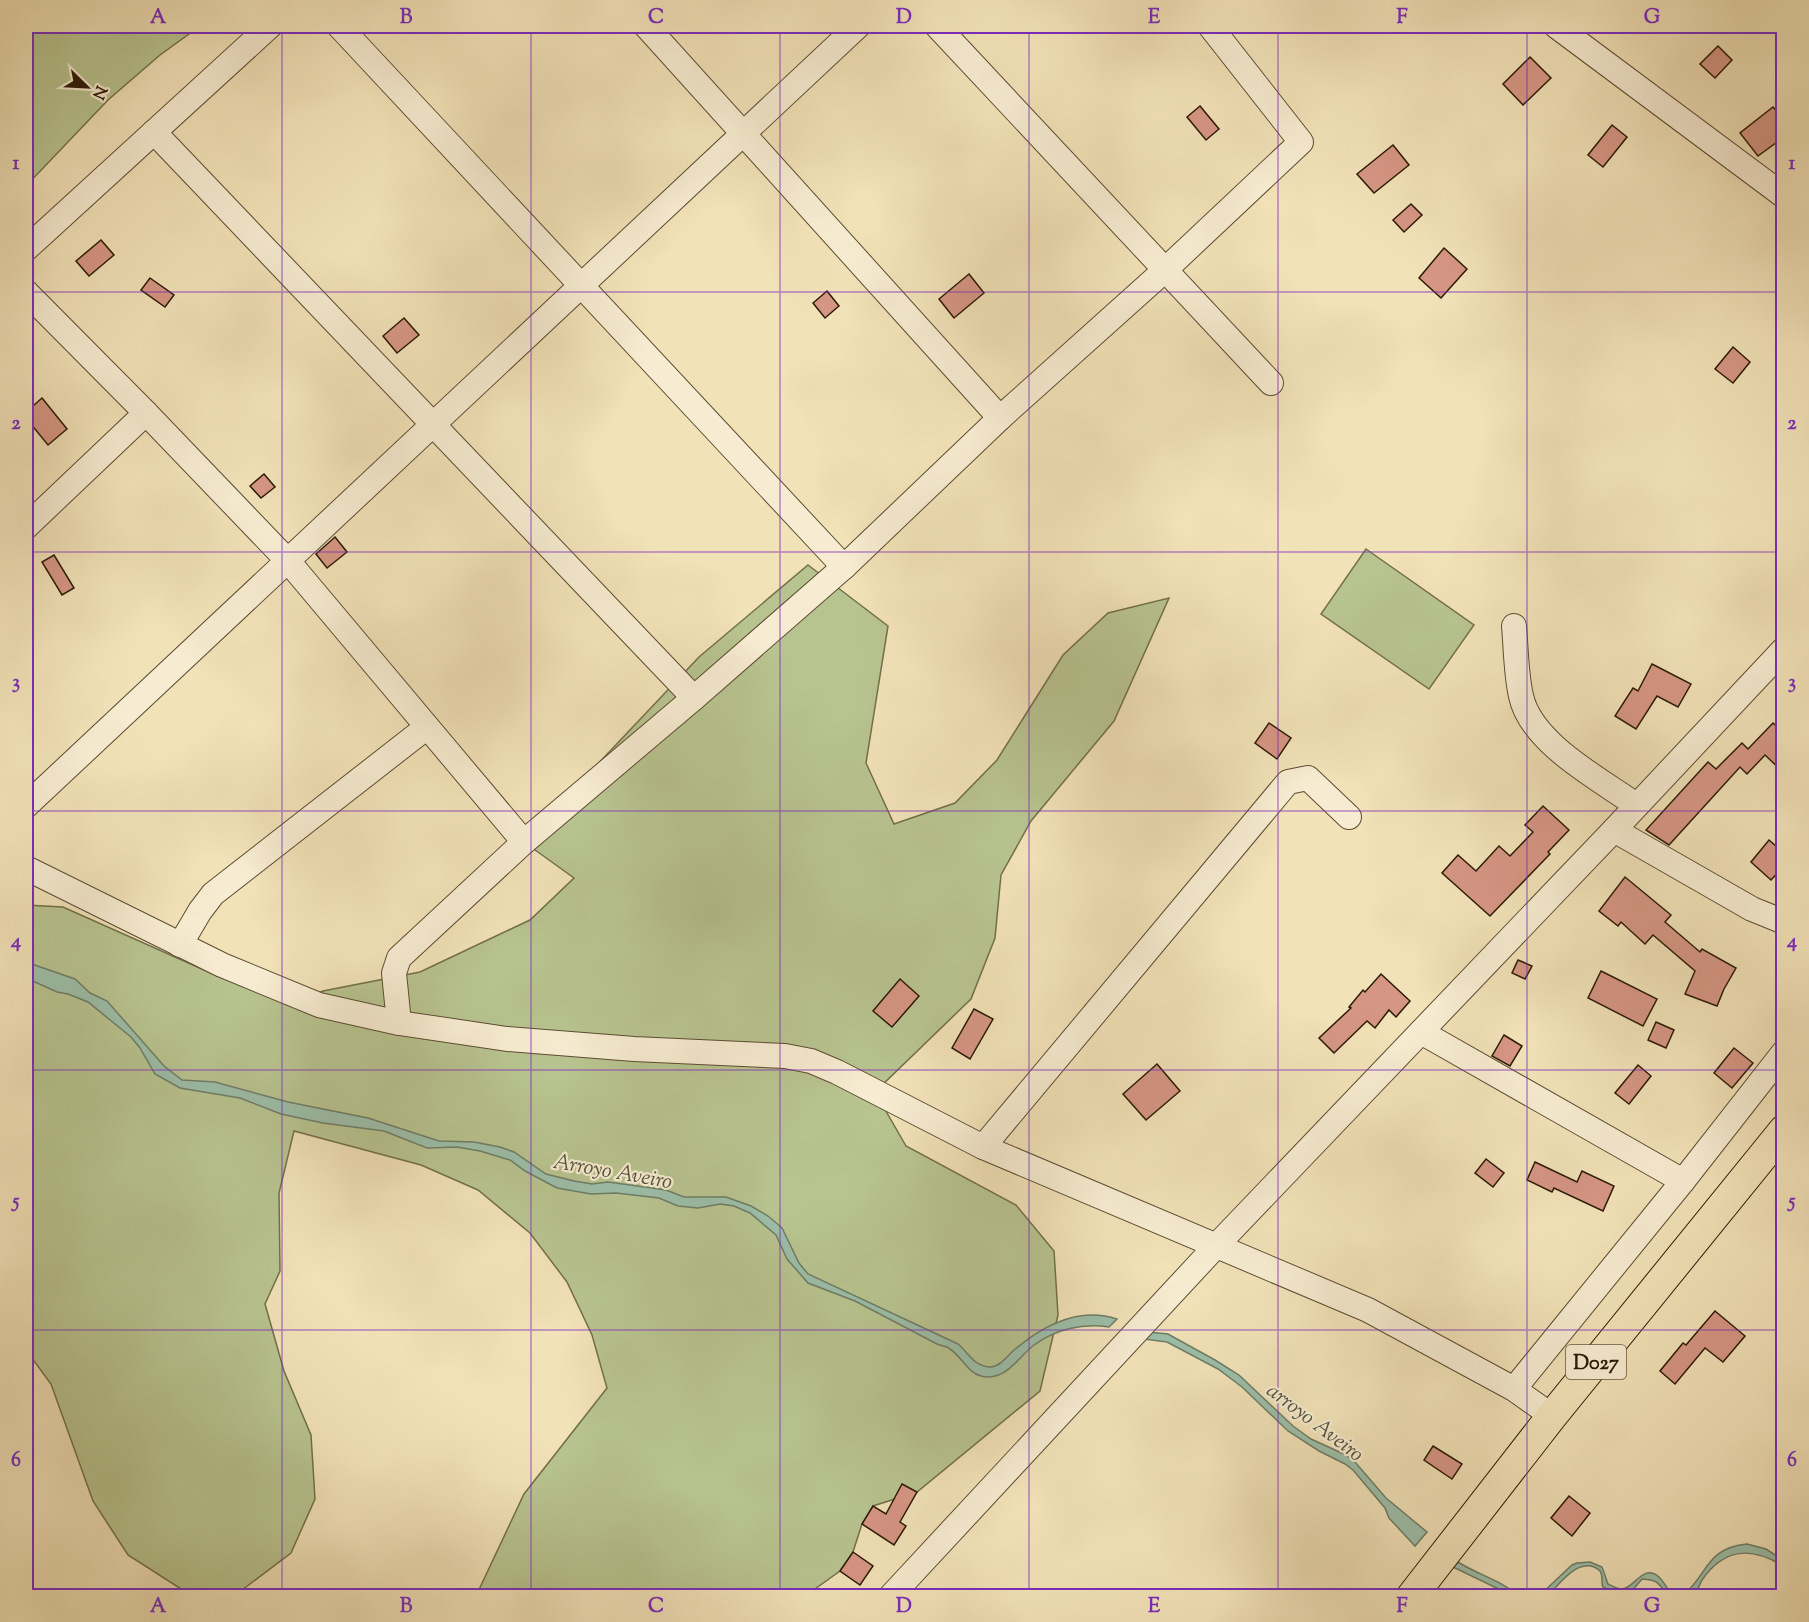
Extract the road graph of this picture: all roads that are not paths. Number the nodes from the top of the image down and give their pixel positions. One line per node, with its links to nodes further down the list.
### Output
1 (270, 26): 8 (street)
2 (339, 26): 13 (street)
3 (646, 26): 9 (street)
4 (858, 26): 9 (street)
5 (937, 26): 12 (street)
6 (1210, 26): 12 (street)
7 (1556, 26): 10 (street)
8 (154, 132): 11 (street); 18 (street)
9 (743, 134): 13 (street); 17 (street)
10 (1784, 196)
11 (26, 249)
12 (1165, 270): 15 (street); 17 (street)
13 (581, 285): 18 (street); 21 (street)
14 (26, 292): 16 (street)
15 (1270, 383)
16 (146, 413): 19 (street); 20 (street)
17 (1000, 418): 21 (street)
18 (433, 424): 20 (street); 24 (street)
19 (26, 527)
20 (288, 561): 25 (street); 27 (street)
21 (844, 567): 24 (street)
22 (1514, 626): 26 (street)
23 (1784, 649): 26 (street)
24 (694, 698): 30 (street)
25 (427, 727): 30 (street); 33 (street)
26 (1636, 805): 29 (street)
27 (26, 807)
28 (1349, 817): 38 (street)
29 (1614, 830): 32 (street); 35 (street)
30 (524, 842): 34 (street)
31 (26, 868): 33 (street)
32 (1784, 922)
33 (180, 945): 34 (street)
34 (399, 1023): 38 (street)
35 (1421, 1032): 39 (street); 40 (street)
36 (1784, 1052): 39 (street)
37 (1784, 1130): 42 (main road, D027)
38 (984, 1147): 40 (street)
39 (1683, 1181): 41 (street)
40 (1216, 1246): 41 (street); 43 (street)
41 (1514, 1389): 42 (street)
42 (1552, 1416): 44 (main road, D027)
43 (891, 1596)
44 (1412, 1596)

